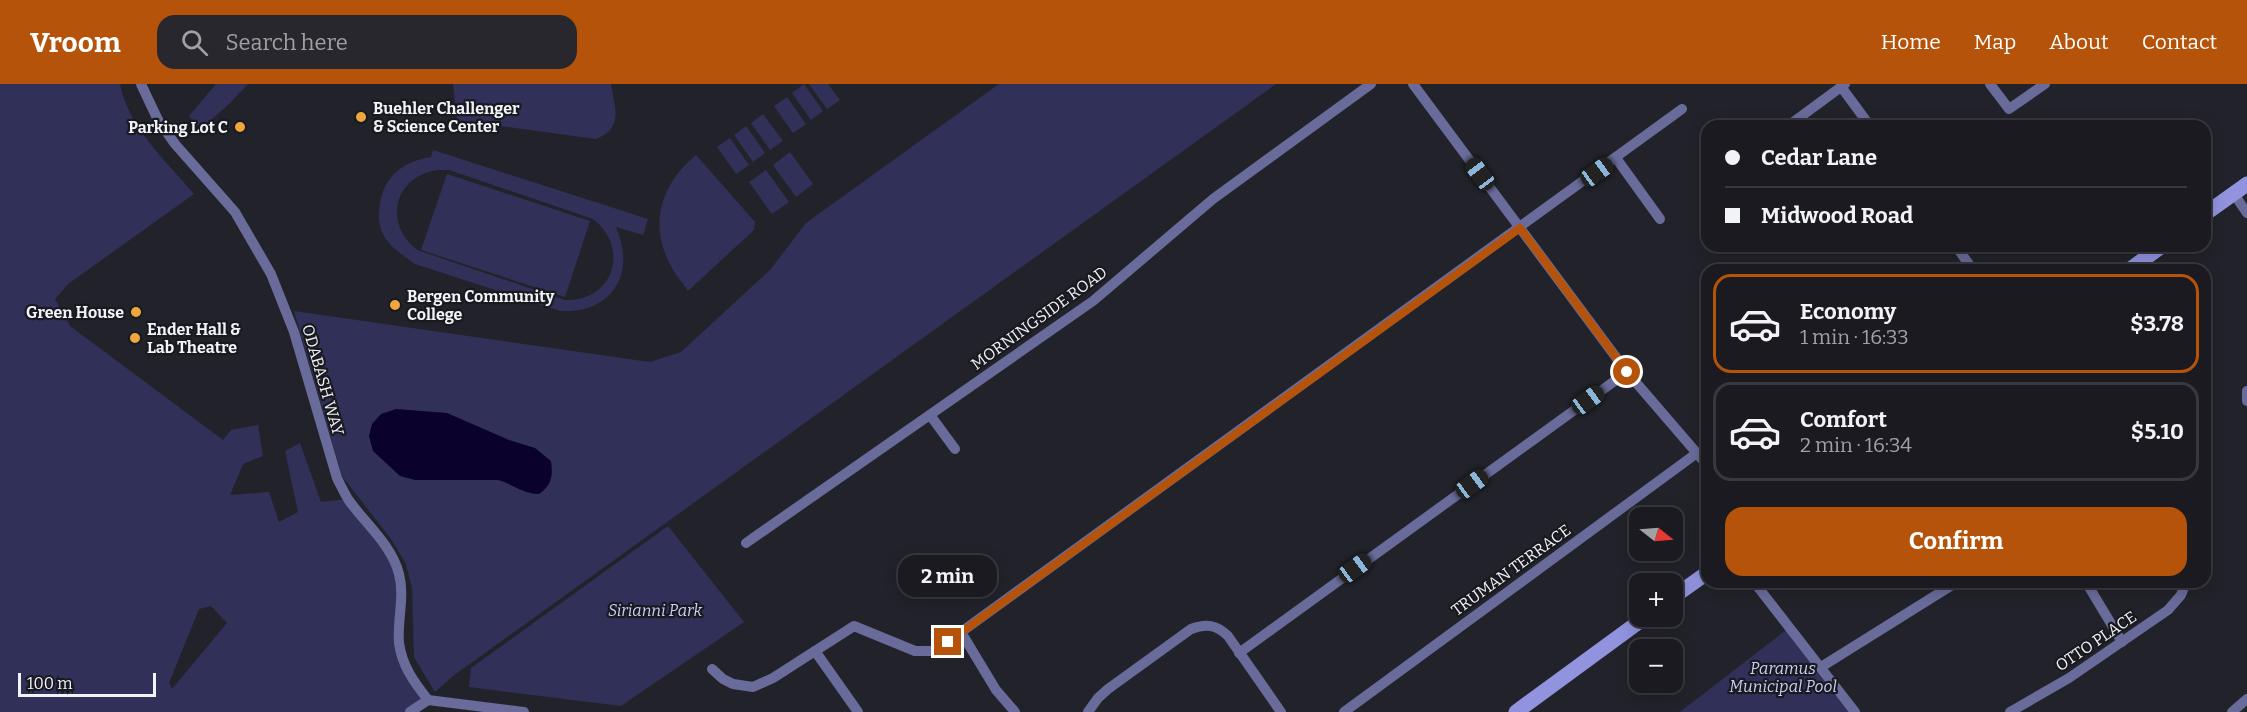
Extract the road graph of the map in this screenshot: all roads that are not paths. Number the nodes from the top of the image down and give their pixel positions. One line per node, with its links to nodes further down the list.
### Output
1 (141, 84): 41 (street, ODABASH WAY)
2 (1371, 84): 22 (street, MORNINGSIDE ROAD)
3 (1413, 84): 16 (street)
4 (1990, 84): 5 (street)
5 (2045, 84)
6 (1844, 86): 8 (street); 9 (street)
7 (1682, 109): 10 (street)
8 (1796, 120)
9 (1865, 120)
10 (1616, 158): 15 (street); 16 (street)
11 (2247, 184): 12 (street)
12 (2234, 194): 13 (street); 14 (street)
13 (2211, 210)
14 (2247, 213)
15 (1660, 219)
16 (1520, 228): 19 (street); 34 (street)
17 (2154, 252): 18 (street)
18 (2137, 264)
19 (1627, 372): 24 (street); 37 (street)
20 (2247, 391): 21 (street)
21 (2247, 401)
22 (930, 415): 23 (street); 26 (street, MORNINGSIDE ROAD)
23 (955, 449)
24 (1697, 453): 25 (street); 48 (street, TRUMAN TERRACE)
25 (1701, 458)
26 (746, 543)
27 (1701, 577): 32 (street)
28 (1759, 588): 38 (street)
29 (1947, 588): 38 (street)
30 (2090, 588): 35 (street)
31 (2184, 588): 35 (street, OTTO PLACE)
32 (1683, 590)
33 (1632, 627): 49 (street)
34 (961, 632): 36 (street); 45 (street)
35 (2122, 642): 51 (street, OTTO PLACE)
36 (815, 651): 39 (street); 44 (street)
37 (1239, 653): 46 (street); 47 (street)
38 (1821, 667): 50 (street)
39 (712, 669)
40 (2247, 699): 52 (street)
41 (428, 700): 42 (street); 43 (street)
42 (410, 712)
43 (524, 712)
44 (858, 712)
45 (1015, 712)
46 (1088, 712)
47 (1281, 712)
48 (1344, 712)
49 (1515, 712)
50 (1855, 712)
51 (2010, 712)
52 (2232, 712)

